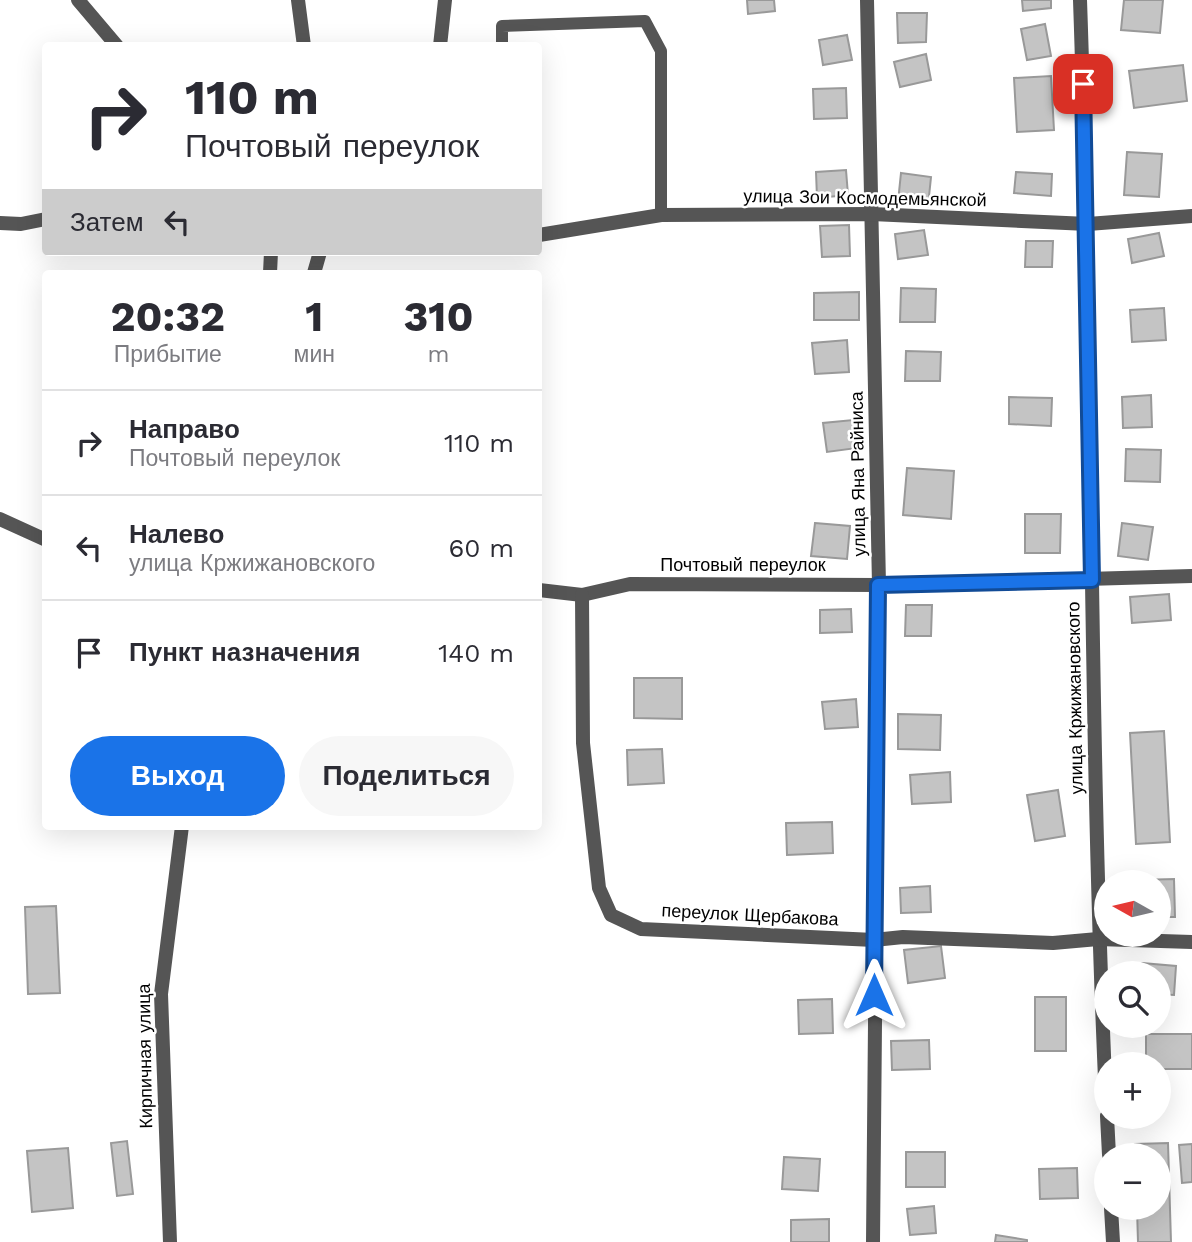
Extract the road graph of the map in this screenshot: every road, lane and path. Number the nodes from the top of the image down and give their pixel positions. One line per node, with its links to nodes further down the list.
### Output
1 (78, 0): 6 (street)
2 (298, 0): 7 (street)
3 (444, 0): 8 (street)
4 (867, 0): 10 (street, улица Яна Райниса)
5 (1080, 0): 15 (street, улица Кржижановского)
6 (114, 42)
7 (303, 42)
8 (440, 42)
9 (502, 42): 11 (lane)
10 (873, 214): 11 (street, улица Зои Космодемьянской); 15 (street, улица Зои Космодемьянской); 21 (street, улица Яна Райниса)
11 (662, 215): 16 (street, улица Зои Космодемьянской)
12 (1192, 216): 15 (street, улица Зои Космодемьянской)
13 (42, 220): 14 (street)
14 (0, 223)
15 (1088, 224): 20 (street, улица Кржижановского)
16 (542, 235)
17 (0, 519): 18 (street)
18 (42, 538)
19 (1192, 576): 20 (street, Почтовый переулок)
20 (1092, 580): 21 (street, Почтовый переулок); 25 (street, улица Кржижановского)
21 (878, 585): 23 (street, Почтовый переулок); 27 (street, улица Яна Райниса)
22 (542, 590): 23 (street, Почтовый переулок)
23 (582, 595): 27 (street, переулок Щербакова)
24 (182, 830): 33 (street, Кирпичная улица)
25 (1097, 870)
26 (1094, 939): 27 (street, переулок Щербакова)
27 (874, 940): 34 (street, улица Яна Райниса)
28 (1171, 941): 29 (street, переулок Щербакова)
29 (1192, 942)
30 (1098, 947): 31 (street, улица Кржижановского)
31 (1104, 1052)
32 (1112, 1220): 35 (street)
33 (170, 1242)
34 (873, 1242)
35 (1113, 1242)

